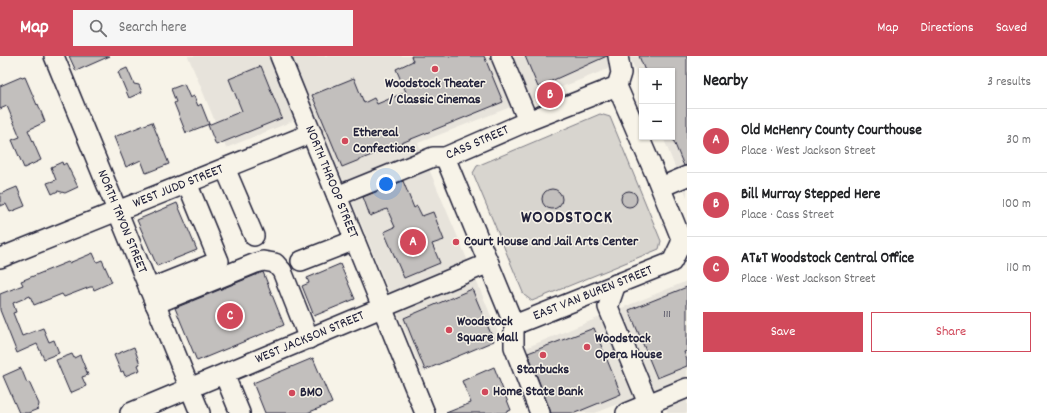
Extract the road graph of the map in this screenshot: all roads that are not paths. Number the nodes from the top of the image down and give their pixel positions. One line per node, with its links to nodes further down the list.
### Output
1 (54, 56): 14 (street, NORTH TRYON STREET)
2 (280, 56): 7 (street, NORTH THROOP STREET)
3 (501, 56): 6 (street)
4 (618, 56): 5 (street)
5 (617, 86): 6 (street, CASS STREET); 12 (street)
6 (528, 121): 8 (street, CASS STREET)
7 (312, 133): 9 (street, WEST JUDD STREET); 13 (street, NORTH THROOP STREET)
8 (445, 157): 13 (street, CASS STREET); 19 (street)
9 (225, 168): 11 (street, WEST JUDD STREET); 15 (street)
10 (687, 176): 12 (street)
11 (187, 184): 14 (street, WEST JUDD STREET); 21 (street)
12 (661, 187): 20 (street, EAST VAN BUREN STREET)
13 (337, 196): 16 (street, NORTH THROOP STREET)
14 (117, 212): 17 (street, WEST JUDD STREET); 21 (street, NORTH TRYON STREET)
15 (254, 236)
16 (355, 240): 18 (street); 24 (street, NORTH THROOP STREET)
17 (0, 258)
18 (301, 261)
19 (489, 263): 24 (street, WEST JACKSON STREET); 25 (street)
20 (616, 284): 22 (street, EAST VAN BUREN STREET); 23 (street)
21 (152, 297): 26 (street); 28 (street, NORTH TRYON STREET)
22 (583, 298): 23 (street); 25 (street, EAST VAN BUREN STREET)
23 (608, 307): 30 (street)
24 (383, 308): 26 (street, WEST JACKSON STREET); 34 (street, NORTH THROOP STREET)
25 (514, 325): 35 (street)
26 (309, 339): 27 (street, WEST JACKSON STREET)
27 (224, 374): 28 (street, WEST JACKSON STREET); 33 (street)
28 (190, 388): 31 (street, WEST JACKSON STREET); 32 (street, NORTH TRYON STREET)
29 (687, 388): 30 (street)
30 (650, 408): 36 (street)
31 (130, 413)
32 (200, 413)
33 (240, 413)
34 (425, 413)
35 (540, 413)
36 (626, 413)

